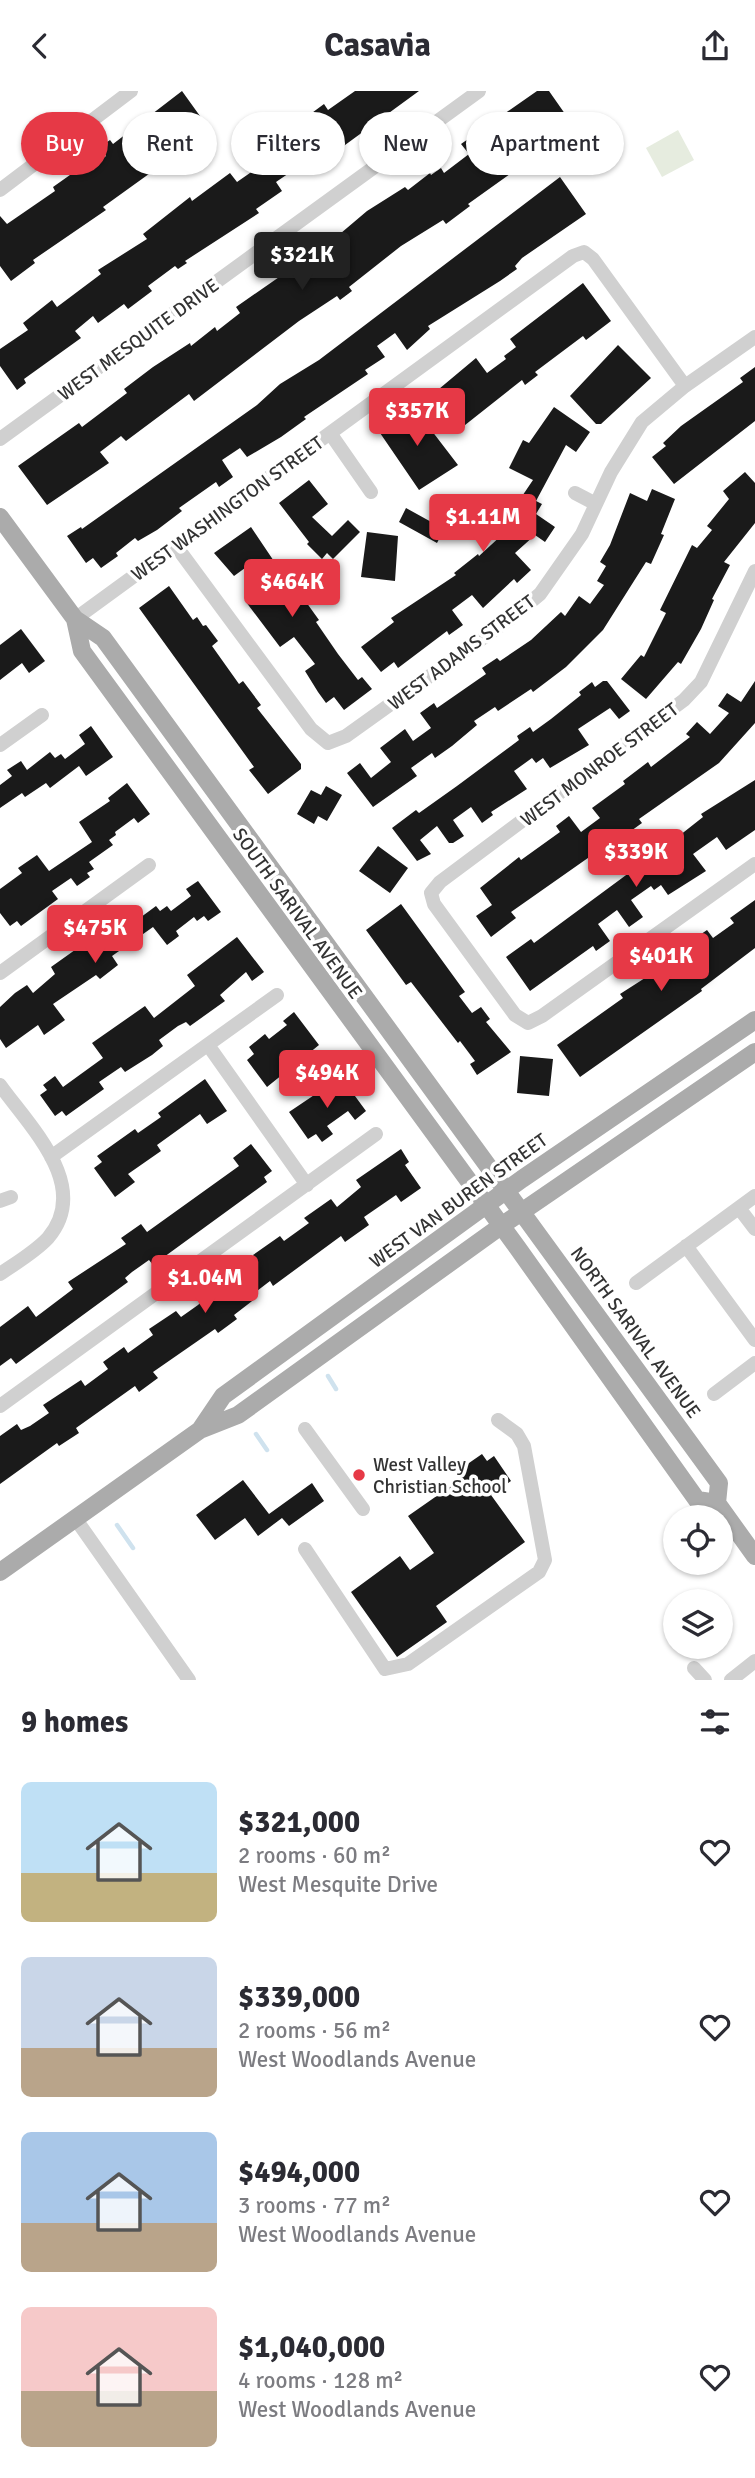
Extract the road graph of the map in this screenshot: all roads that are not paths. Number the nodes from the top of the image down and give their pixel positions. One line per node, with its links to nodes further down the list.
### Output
1 (131, 91): 3 (street)
2 (479, 91): 7 (street, WEST MESQUITE DRIVE)
3 (0, 190)
4 (755, 337): 5 (street, WEST ADAMS STREET)
5 (685, 386): 6 (street, WEST WASHINGTON STREET); 10 (street, WEST ADAMS STREET)
6 (330, 433): 8 (street); 12 (street, WEST WASHINGTON STREET)
7 (0, 439)
8 (371, 492)
9 (575, 493): 10 (street)
10 (596, 504): 12 (street, WEST ADAMS STREET)
11 (0, 517): 14 (main road, SOUTH SARIVAL AVENUE)
12 (176, 546): 14 (street, WEST WASHINGTON STREET)
13 (755, 571): 17 (street, WEST MONROE STREET)
14 (75, 619): 28 (main road, SOUTH SARIVAL AVENUE); 30 (main road, SOUTH SARIVAL AVENUE)
15 (42, 715): 16 (street)
16 (0, 745)
17 (755, 864)
18 (149, 865): 19 (street)
19 (0, 973)
20 (277, 995): 22 (street)
21 (755, 1020): 28 (main road, WEST VAN BUREN STREET)
22 (208, 1045): 26 (street); 27 (street)
23 (755, 1052): 32 (main road, WEST VAN BUREN STREET)
24 (0, 1086): 26 (street)
25 (376, 1134): 27 (street)
26 (51, 1157): 36 (street)
27 (307, 1185): 41 (street)
28 (507, 1190): 30 (main road, WEST VAN BUREN STREET); 32 (main road, NORTH SARIVAL AVENUE)
29 (755, 1196): 31 (street)
30 (486, 1206): 33 (main road, SOUTH SARIVAL AVENUE); 44 (main road, WEST VAN BUREN STREET)
31 (739, 1208): 34 (street); 35 (street)
32 (522, 1211): 33 (main road, WEST VAN BUREN STREET); 45 (main road, NORTH SARIVAL AVENUE)
33 (501, 1226): 44 (main road, WEST VAN BUREN STREET); 45 (main road, NORTH SARIVAL AVENUE)
34 (755, 1229)
35 (686, 1246): 37 (street); 38 (street)
36 (0, 1274)
37 (636, 1283)
38 (755, 1340)
39 (755, 1363): 40 (street)
40 (714, 1394)
41 (0, 1406)
42 (498, 1420): 48 (street)
43 (305, 1429): 46 (street)
44 (200, 1430): 47 (main road, WEST VAN BUREN STREET)
45 (717, 1503): 49 (main road, NORTH SARIVAL AVENUE)
46 (363, 1509)
47 (75, 1518): 50 (main road, WEST VAN BUREN STREET); 53 (street)
48 (305, 1549)
49 (755, 1556)
50 (0, 1572)
51 (755, 1661): 55 (street)
52 (694, 1668): 54 (street)
53 (189, 1680)
54 (705, 1680)
55 (731, 1680)

